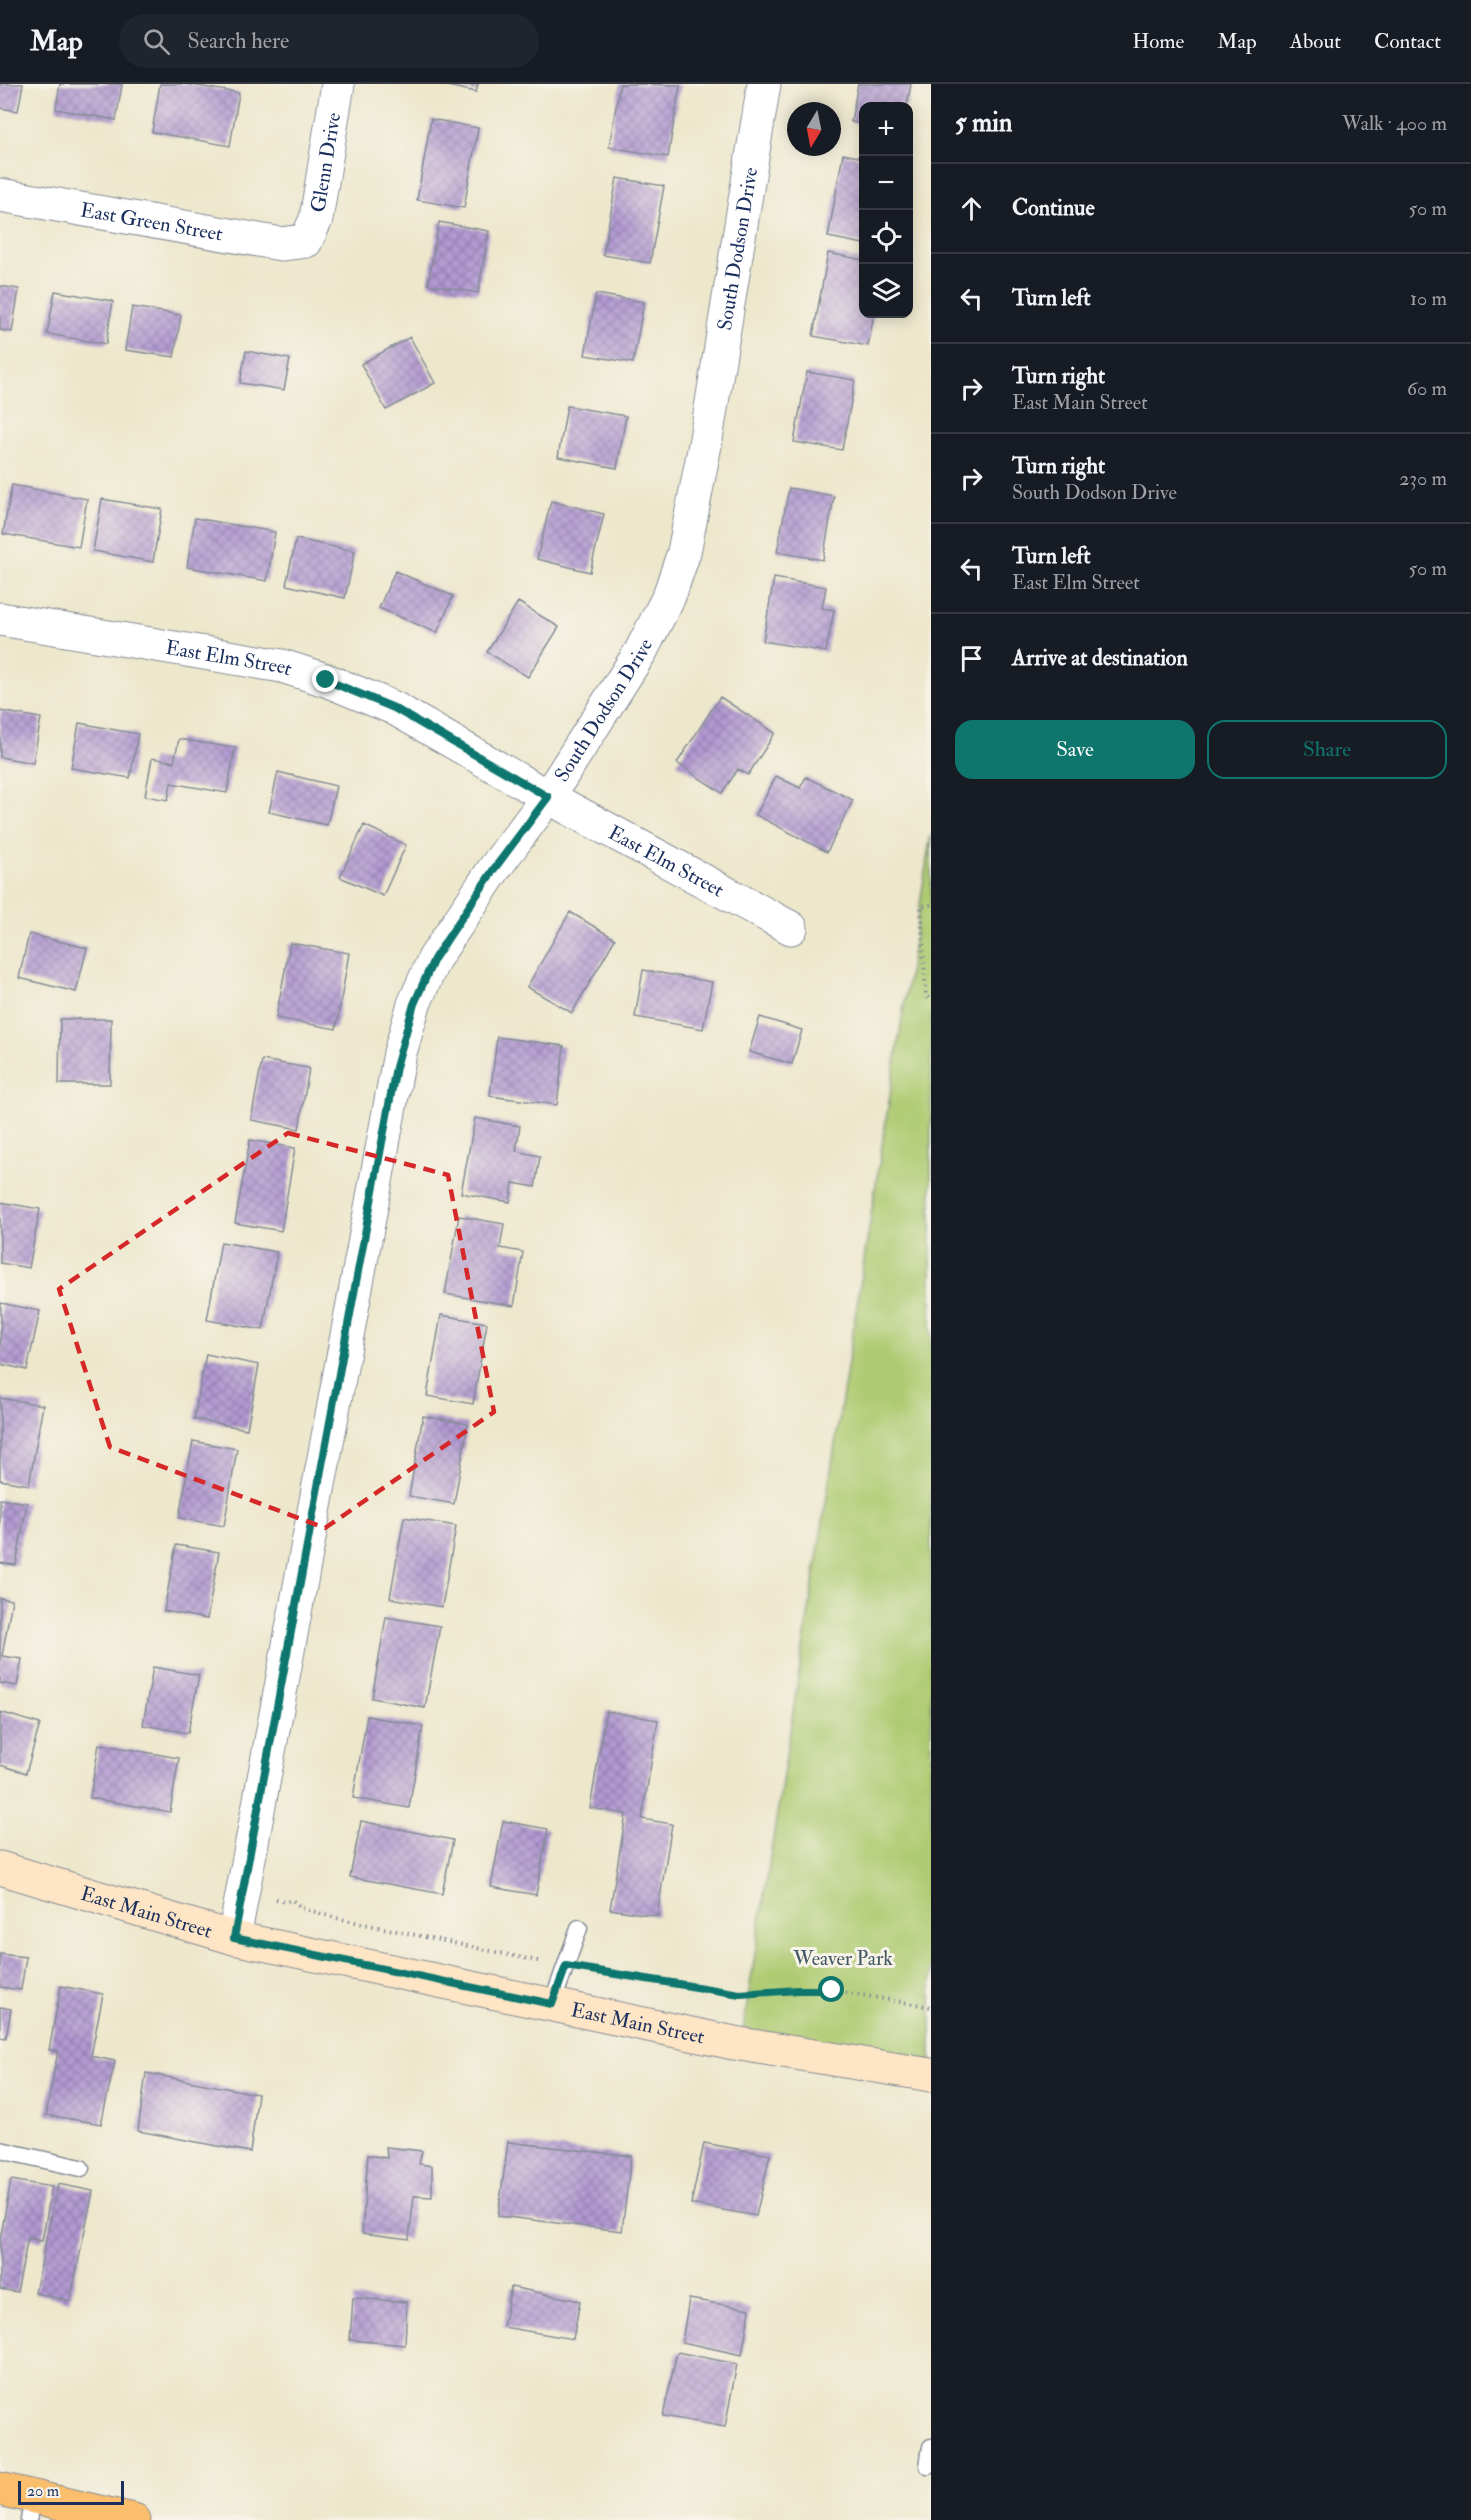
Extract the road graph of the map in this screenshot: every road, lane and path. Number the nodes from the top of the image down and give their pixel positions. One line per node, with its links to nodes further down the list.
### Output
1 (338, 84): 4 (street, Glenn Drive)
2 (764, 84): 6 (street, South Dodson Drive)
3 (0, 195): 4 (street, East Green Street)
4 (306, 241)
5 (0, 619): 6 (street, East Elm Street)
6 (548, 797): 8 (street, East Elm Street); 13 (street, South Dodson Drive)
7 (931, 904): 9 (path)
8 (791, 928)
9 (931, 1000)
10 (0, 1868): 13 (main road, East Main Street)
11 (285, 1902): 14 (path)
12 (579, 1928): 14 (lane)
13 (234, 1938): 15 (main road, East Main Street)
14 (566, 1966): 15 (lane); 16 (path)
15 (552, 2004): 17 (main road, East Main Street)
16 (931, 2007)
17 (931, 2075)
18 (0, 2150): 19 (lane)
19 (81, 2168)
20 (931, 2447): 21 (lane)
21 (928, 2466)
22 (0, 2489): 23 (main road)
23 (31, 2508): 24 (main road)
24 (134, 2520)

